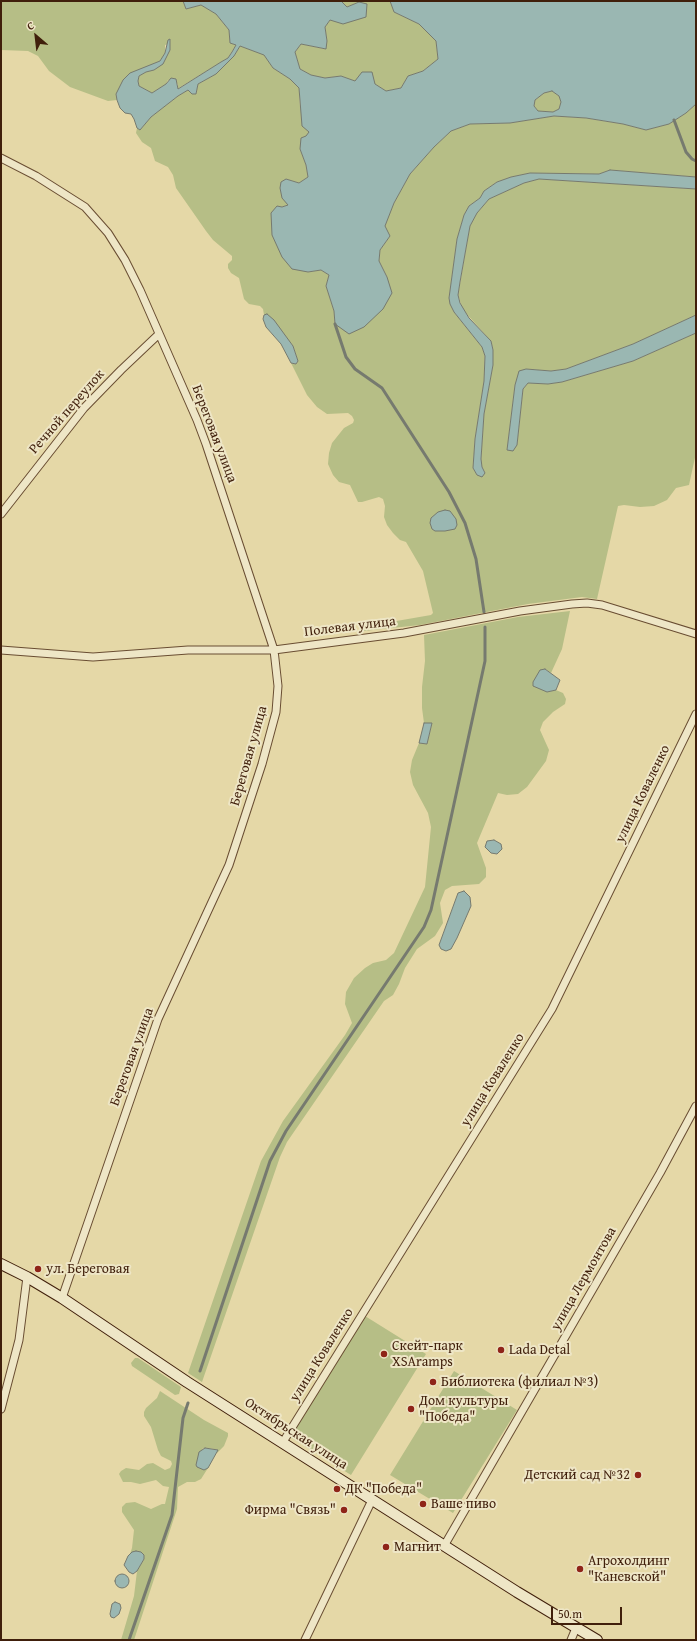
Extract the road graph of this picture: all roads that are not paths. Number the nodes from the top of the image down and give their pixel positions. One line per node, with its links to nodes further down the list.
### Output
1 (1, 158): 2 (street, Береговая улица)
2 (159, 334): 3 (street, Речной переулок); 6 (street, Береговая улица)
3 (1, 514)
4 (696, 634): 6 (street, Полевая улица)
5 (1, 650): 6 (street, Полевая улица)
6 (274, 650): 11 (street, Береговая улица)
7 (696, 714): 13 (street, улица Коваленко)
8 (696, 1106): 15 (street, улица Лермонтова)
9 (1, 1264): 10 (street, Октябрьская улица)
10 (27, 1277): 11 (street, Октябрьская улица); 12 (street)
11 (62, 1298): 13 (street, Октябрьская улица)
12 (1, 1409)
13 (283, 1442): 14 (street, Октябрьская улица)
14 (372, 1500): 15 (street, Октябрьская улица); 17 (street)
15 (444, 1546): 16 (street, Октябрьская улица)
16 (576, 1628): 18 (street); 19 (street, Октябрьская улица)
17 (305, 1640)
18 (571, 1640)
19 (597, 1640)

